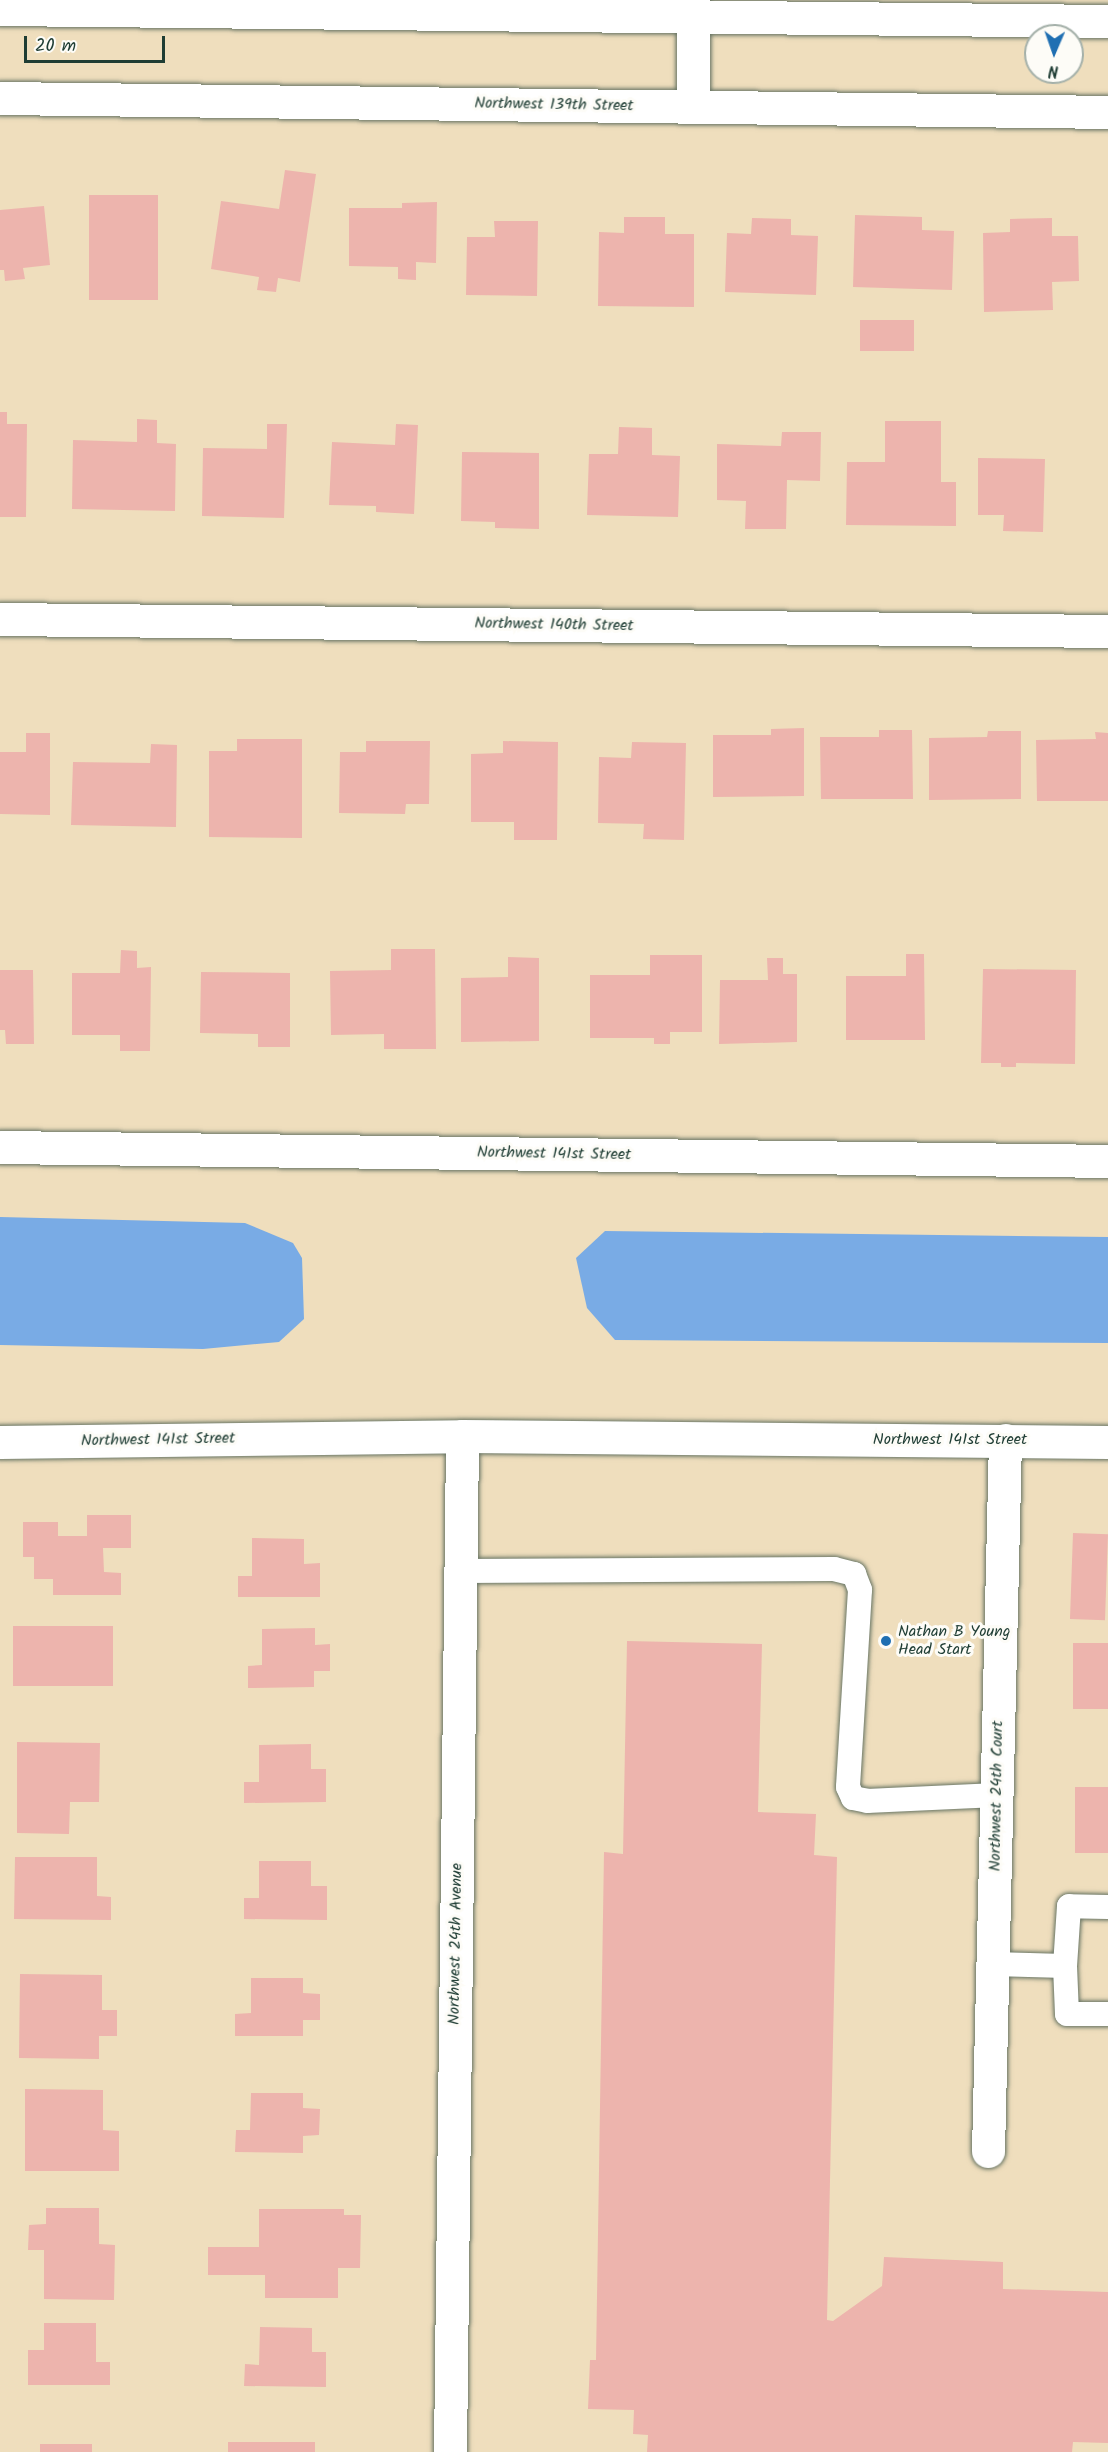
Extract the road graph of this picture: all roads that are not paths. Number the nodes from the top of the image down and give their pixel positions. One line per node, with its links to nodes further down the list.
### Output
1 (693, 8): 2 (street); 3 (street); 5 (street)
2 (0, 9)
3 (1108, 21)
4 (0, 98): 5 (street, Northwest 139th Street)
5 (693, 106): 6 (street, Northwest 139th Street)
6 (1108, 112)
7 (0, 619): 8 (street, Northwest 140th Street)
8 (1108, 631)
9 (0, 1147): 10 (street, Northwest 141st Street)
10 (1108, 1161)
11 (462, 1436): 12 (street, Northwest 141st Street); 13 (street, Northwest 141st Street); 15 (street, Northwest 24th Avenue)
12 (1005, 1440): 14 (street, Northwest 141st Street); 16 (street, Northwest 24th Court)
13 (0, 1442)
14 (1108, 1442)
15 (461, 1571): 16 (lane); 22 (street, Northwest 24th Avenue)
16 (996, 1795): 18 (street, Northwest 24th Court)
17 (1108, 1907): 19 (lane)
18 (993, 1964): 19 (lane); 21 (street, Northwest 24th Court)
19 (1065, 1966): 20 (lane)
20 (1108, 2014)
21 (988, 2151)
22 (450, 2452)

